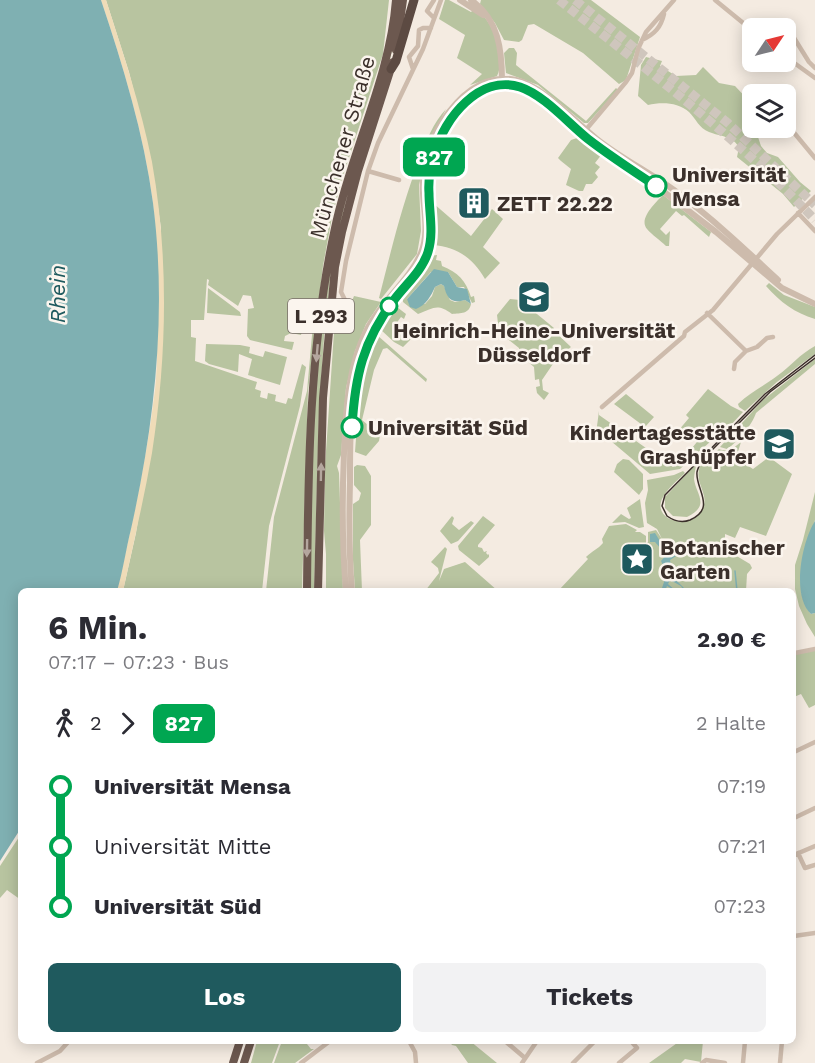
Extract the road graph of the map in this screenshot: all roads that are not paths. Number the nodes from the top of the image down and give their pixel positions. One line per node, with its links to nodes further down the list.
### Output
1 (396, 0): 40 (highway, Münchener Straße / L 293, one-way to 40)
2 (404, 0): 20 (highway, Münchener Straße / L 293)
3 (414, 0): 20 (highway)
4 (434, 0): 11 (street)
5 (441, 0): 11 (street)
6 (460, 0): 14 (street)
7 (471, 0): 14 (street)
8 (674, 0): 10 (street)
9 (715, 0): 12 (street)
10 (666, 10): 15 (street); 15 (street)
11 (434, 18): 13 (street)
12 (742, 22)
13 (431, 28): 17 (street); 17 (street)
14 (496, 32): 23 (street)
15 (643, 38): 24 (street)
16 (796, 41): 19 (street)
17 (419, 48): 21 (street); 21 (street)
18 (796, 64): 22 (street)
19 (815, 68)
20 (391, 69): 41 (highway, Münchener Straße / L 293, one-way to 20)
21 (413, 69): 27 (street)
22 (815, 78)
23 (502, 82): 24 (street); 42 (street); 43 (street)
24 (584, 132): 32 (street)
25 (796, 135): 26 (street)
26 (815, 158)
27 (368, 171): 28 (street); 33 (street)
28 (399, 180)
29 (815, 197): 30 (street)
30 (798, 213): 31 (street); 32 (street)
31 (815, 231)
32 (754, 261): 34 (street); 35 (street)
33 (345, 300)
34 (815, 304)
35 (707, 313): 37 (street); 39 (street)
36 (773, 337): 37 (street)
37 (746, 351): 38 (street)
38 (734, 369)
39 (602, 407)
40 (307, 588)
41 (318, 588)
42 (346, 588)
43 (352, 588)
44 (815, 649): 45 (street)
45 (796, 653)
46 (815, 742): 47 (street)
47 (796, 751)
48 (815, 808): 49 (street)
49 (796, 817)
50 (815, 846): 51 (street)
51 (796, 854): 52 (street)
52 (815, 865)
53 (815, 933): 54 (street)
54 (796, 936)
55 (66, 1044): 67 (street)
56 (239, 1044): 68 (highway)
57 (249, 1044): 69 (highway)
58 (326, 1044): 70 (street)
59 (411, 1044): 71 (street)
60 (508, 1044): 66 (street)
61 (535, 1044): 66 (street)
62 (592, 1044): 72 (street)
63 (634, 1044): 73 (street)
64 (745, 1044): 76 (street)
65 (782, 1044): 77 (street)
66 (523, 1060)
67 (37, 1063)
68 (233, 1063)
69 (244, 1063)
70 (301, 1063)
71 (416, 1063)
72 (573, 1063)
73 (619, 1063)
74 (702, 1063): 75 (street)
75 (725, 1063)
76 (743, 1063)
77 (780, 1063)

